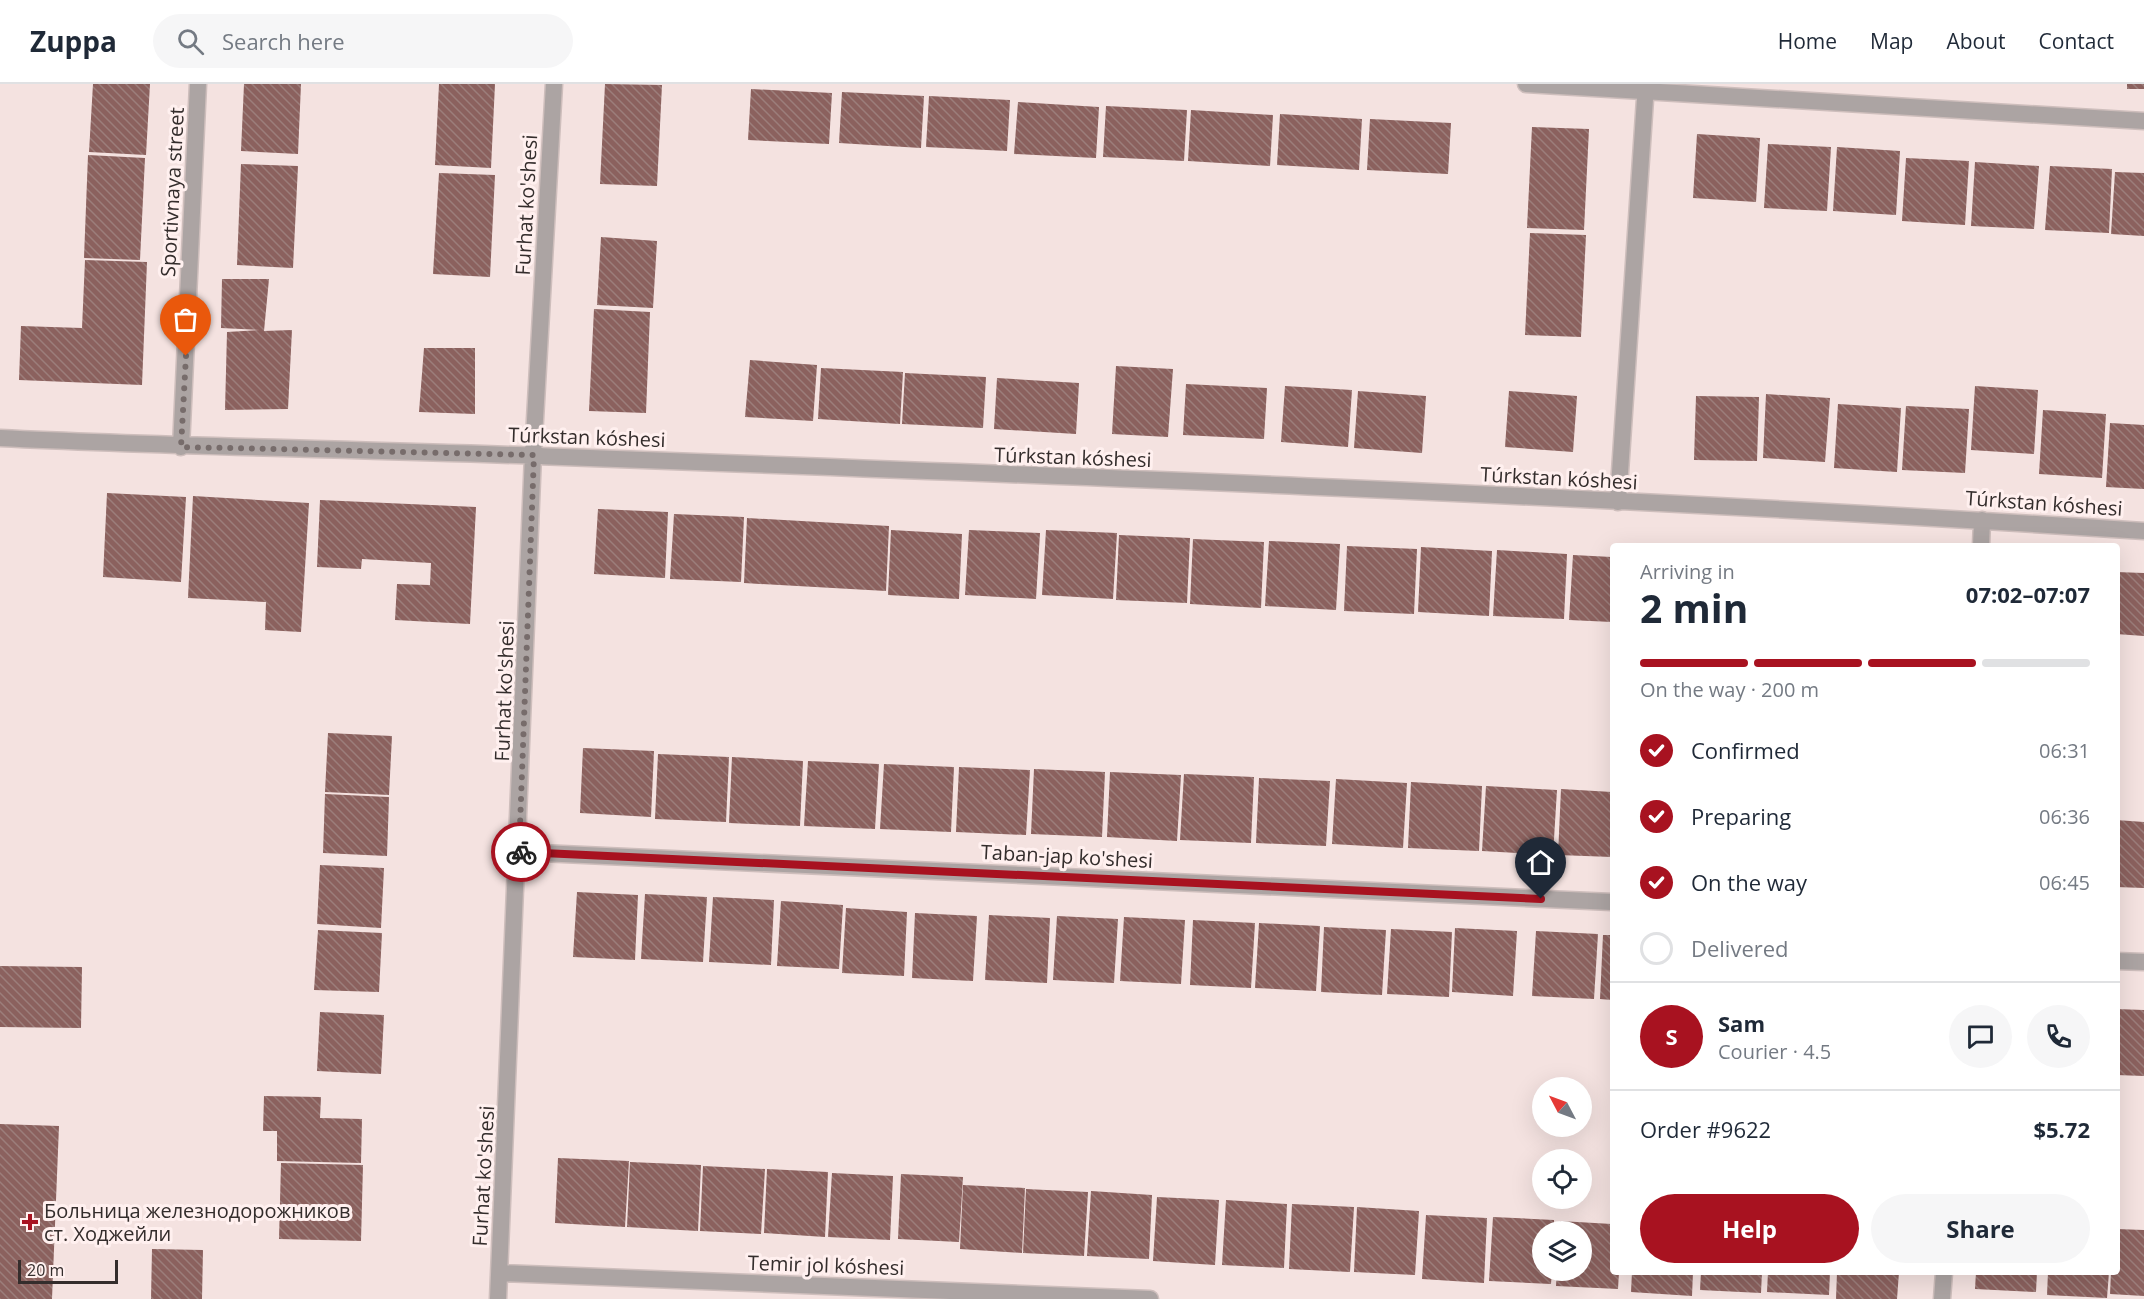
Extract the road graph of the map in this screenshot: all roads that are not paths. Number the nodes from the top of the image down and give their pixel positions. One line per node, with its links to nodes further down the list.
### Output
1 (198, 84): 7 (street, Sportivnaya street)
2 (554, 84): 8 (street, Furhat ko'shesi)
3 (1526, 84): 4 (street)
4 (1646, 87): 5 (street); 9 (street)
5 (2144, 121)
6 (0, 438): 7 (street, Túrkstan kóshesi)
7 (181, 447): 8 (street, Túrkstan kóshesi)
8 (534, 455): 9 (street, Túrkstan kóshesi); 13 (street, Furhat ko'shesi)
9 (1618, 502): 10 (street, Túrkstan kóshesi)
10 (1982, 520): 11 (street, Túrkstan kóshesi); 12 (street)
11 (2144, 531)
12 (1981, 543)
13 (519, 852): 14 (street, Taban-jap ko'shesi); 17 (street, Furhat ko'shesi)
14 (1610, 902)
15 (2120, 961): 16 (street)
16 (2144, 962)
17 (500, 1273): 19 (street, Furhat ko'shesi); 20 (street, Temir jol kóshesi)
18 (1944, 1275): 21 (street)
19 (498, 1299)
20 (1150, 1299)
21 (1942, 1299)

